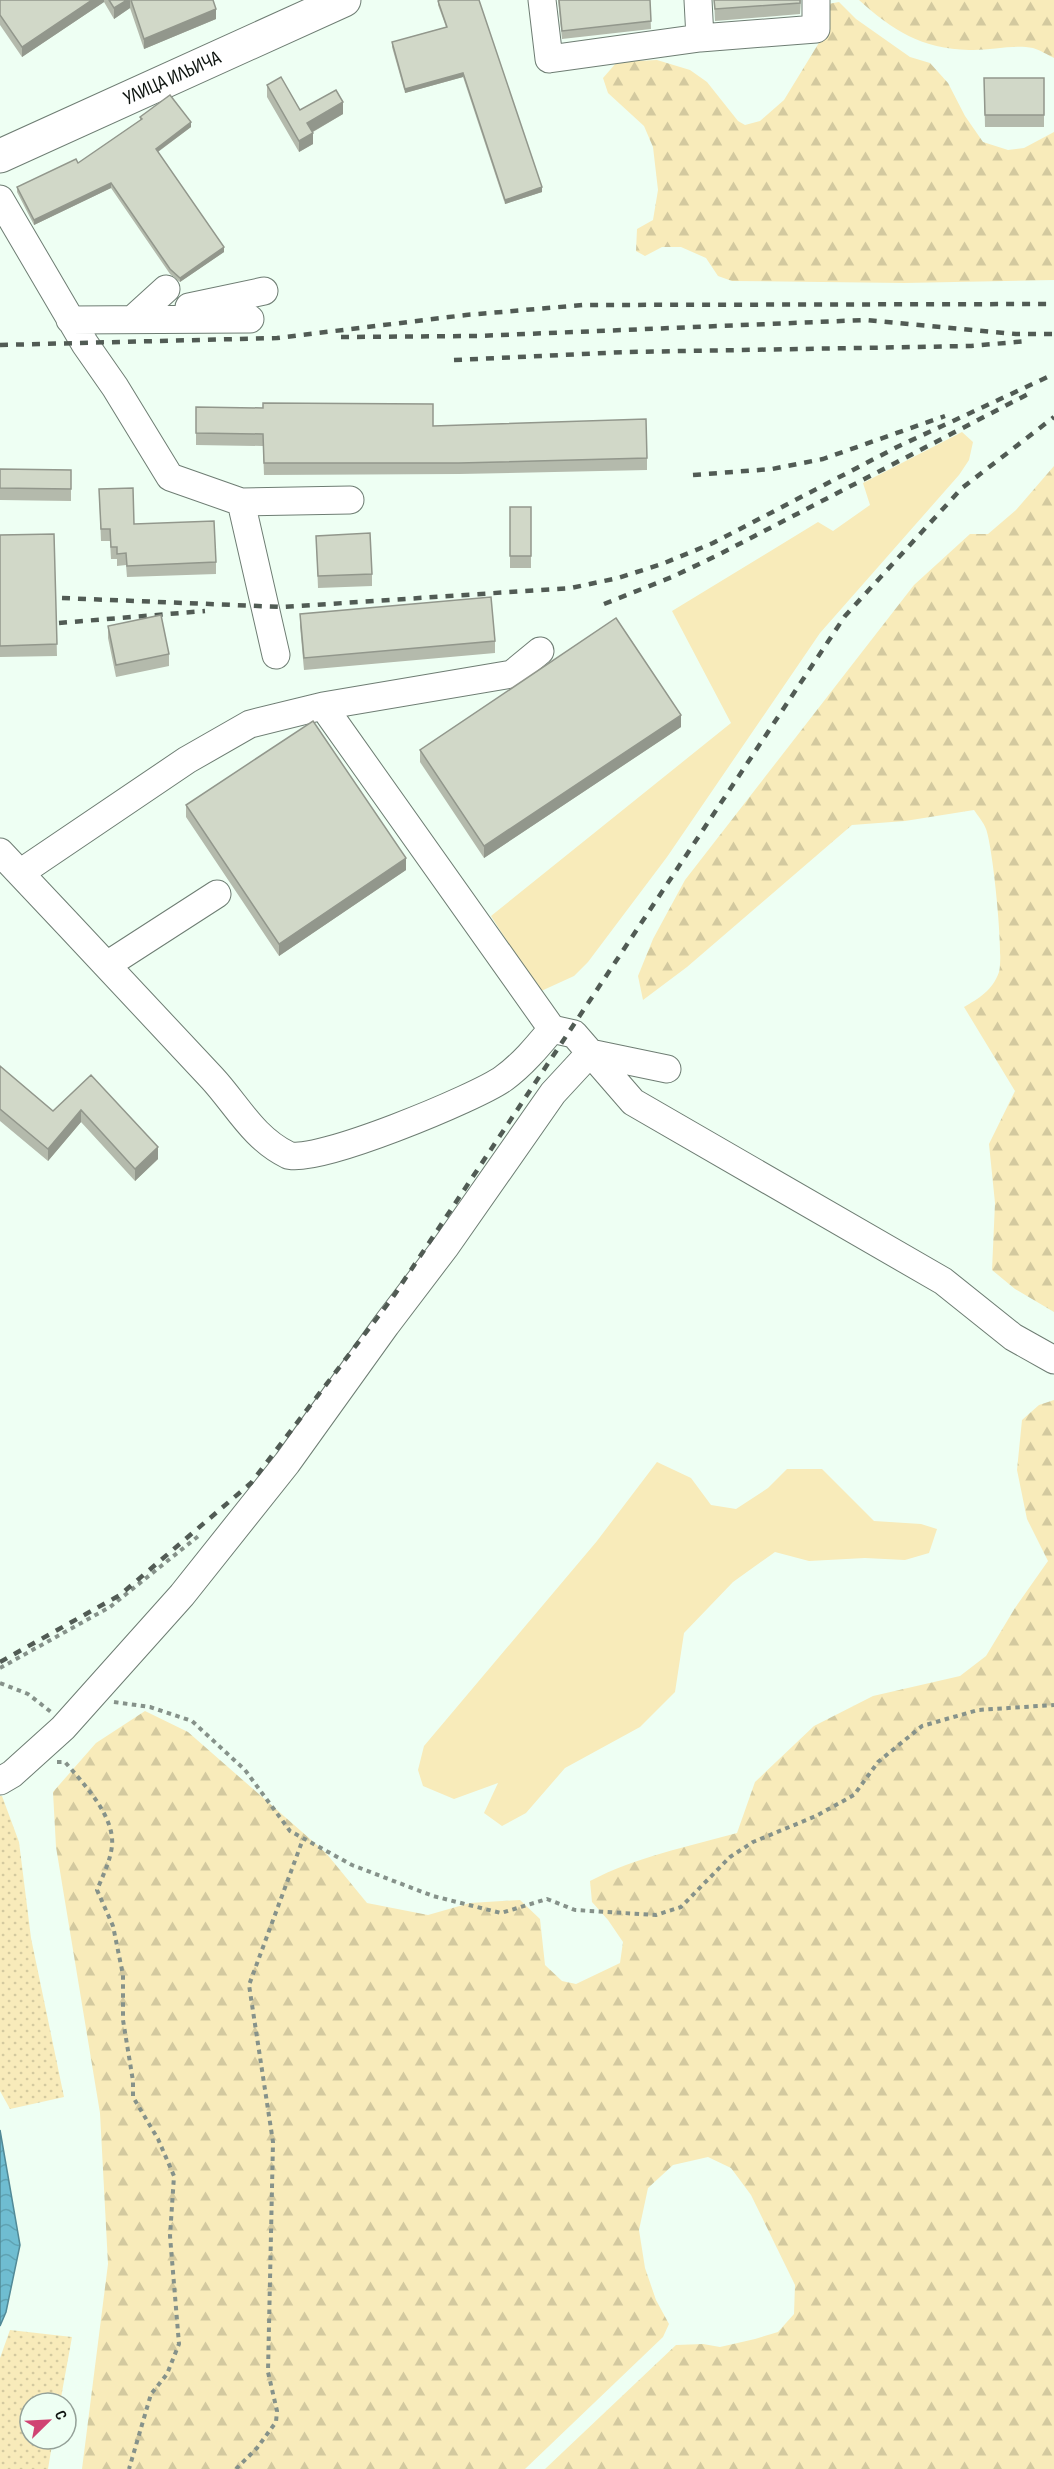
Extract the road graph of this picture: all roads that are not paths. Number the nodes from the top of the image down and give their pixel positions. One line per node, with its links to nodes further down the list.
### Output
1 (344, 0): 6 (main road, УЛИЦА ИЛЬИЧА)
2 (542, 0): 5 (street)
3 (698, 0): 5 (street)
4 (816, 0): 5 (street)
5 (700, 38)
6 (0, 156)
7 (0, 199): 11 (street)
8 (166, 289): 12 (street)
9 (264, 291): 12 (street)
10 (250, 318): 12 (street)
11 (70, 320): 12 (street); 14 (street)
12 (133, 320)
13 (350, 500): 14 (street)
14 (241, 502): 16 (street)
15 (540, 651): 17 (street)
16 (276, 655)
17 (323, 706): 19 (street); 22 (street)
18 (0, 852): 19 (street)
19 (20, 873): 21 (street)
20 (217, 894): 21 (street)
21 (107, 966): 22 (street)
22 (552, 1029): 23 (street)
23 (590, 1053): 24 (street); 25 (street); 26 (street)
24 (668, 1069)
25 (1054, 1360)
26 (0, 1781)

